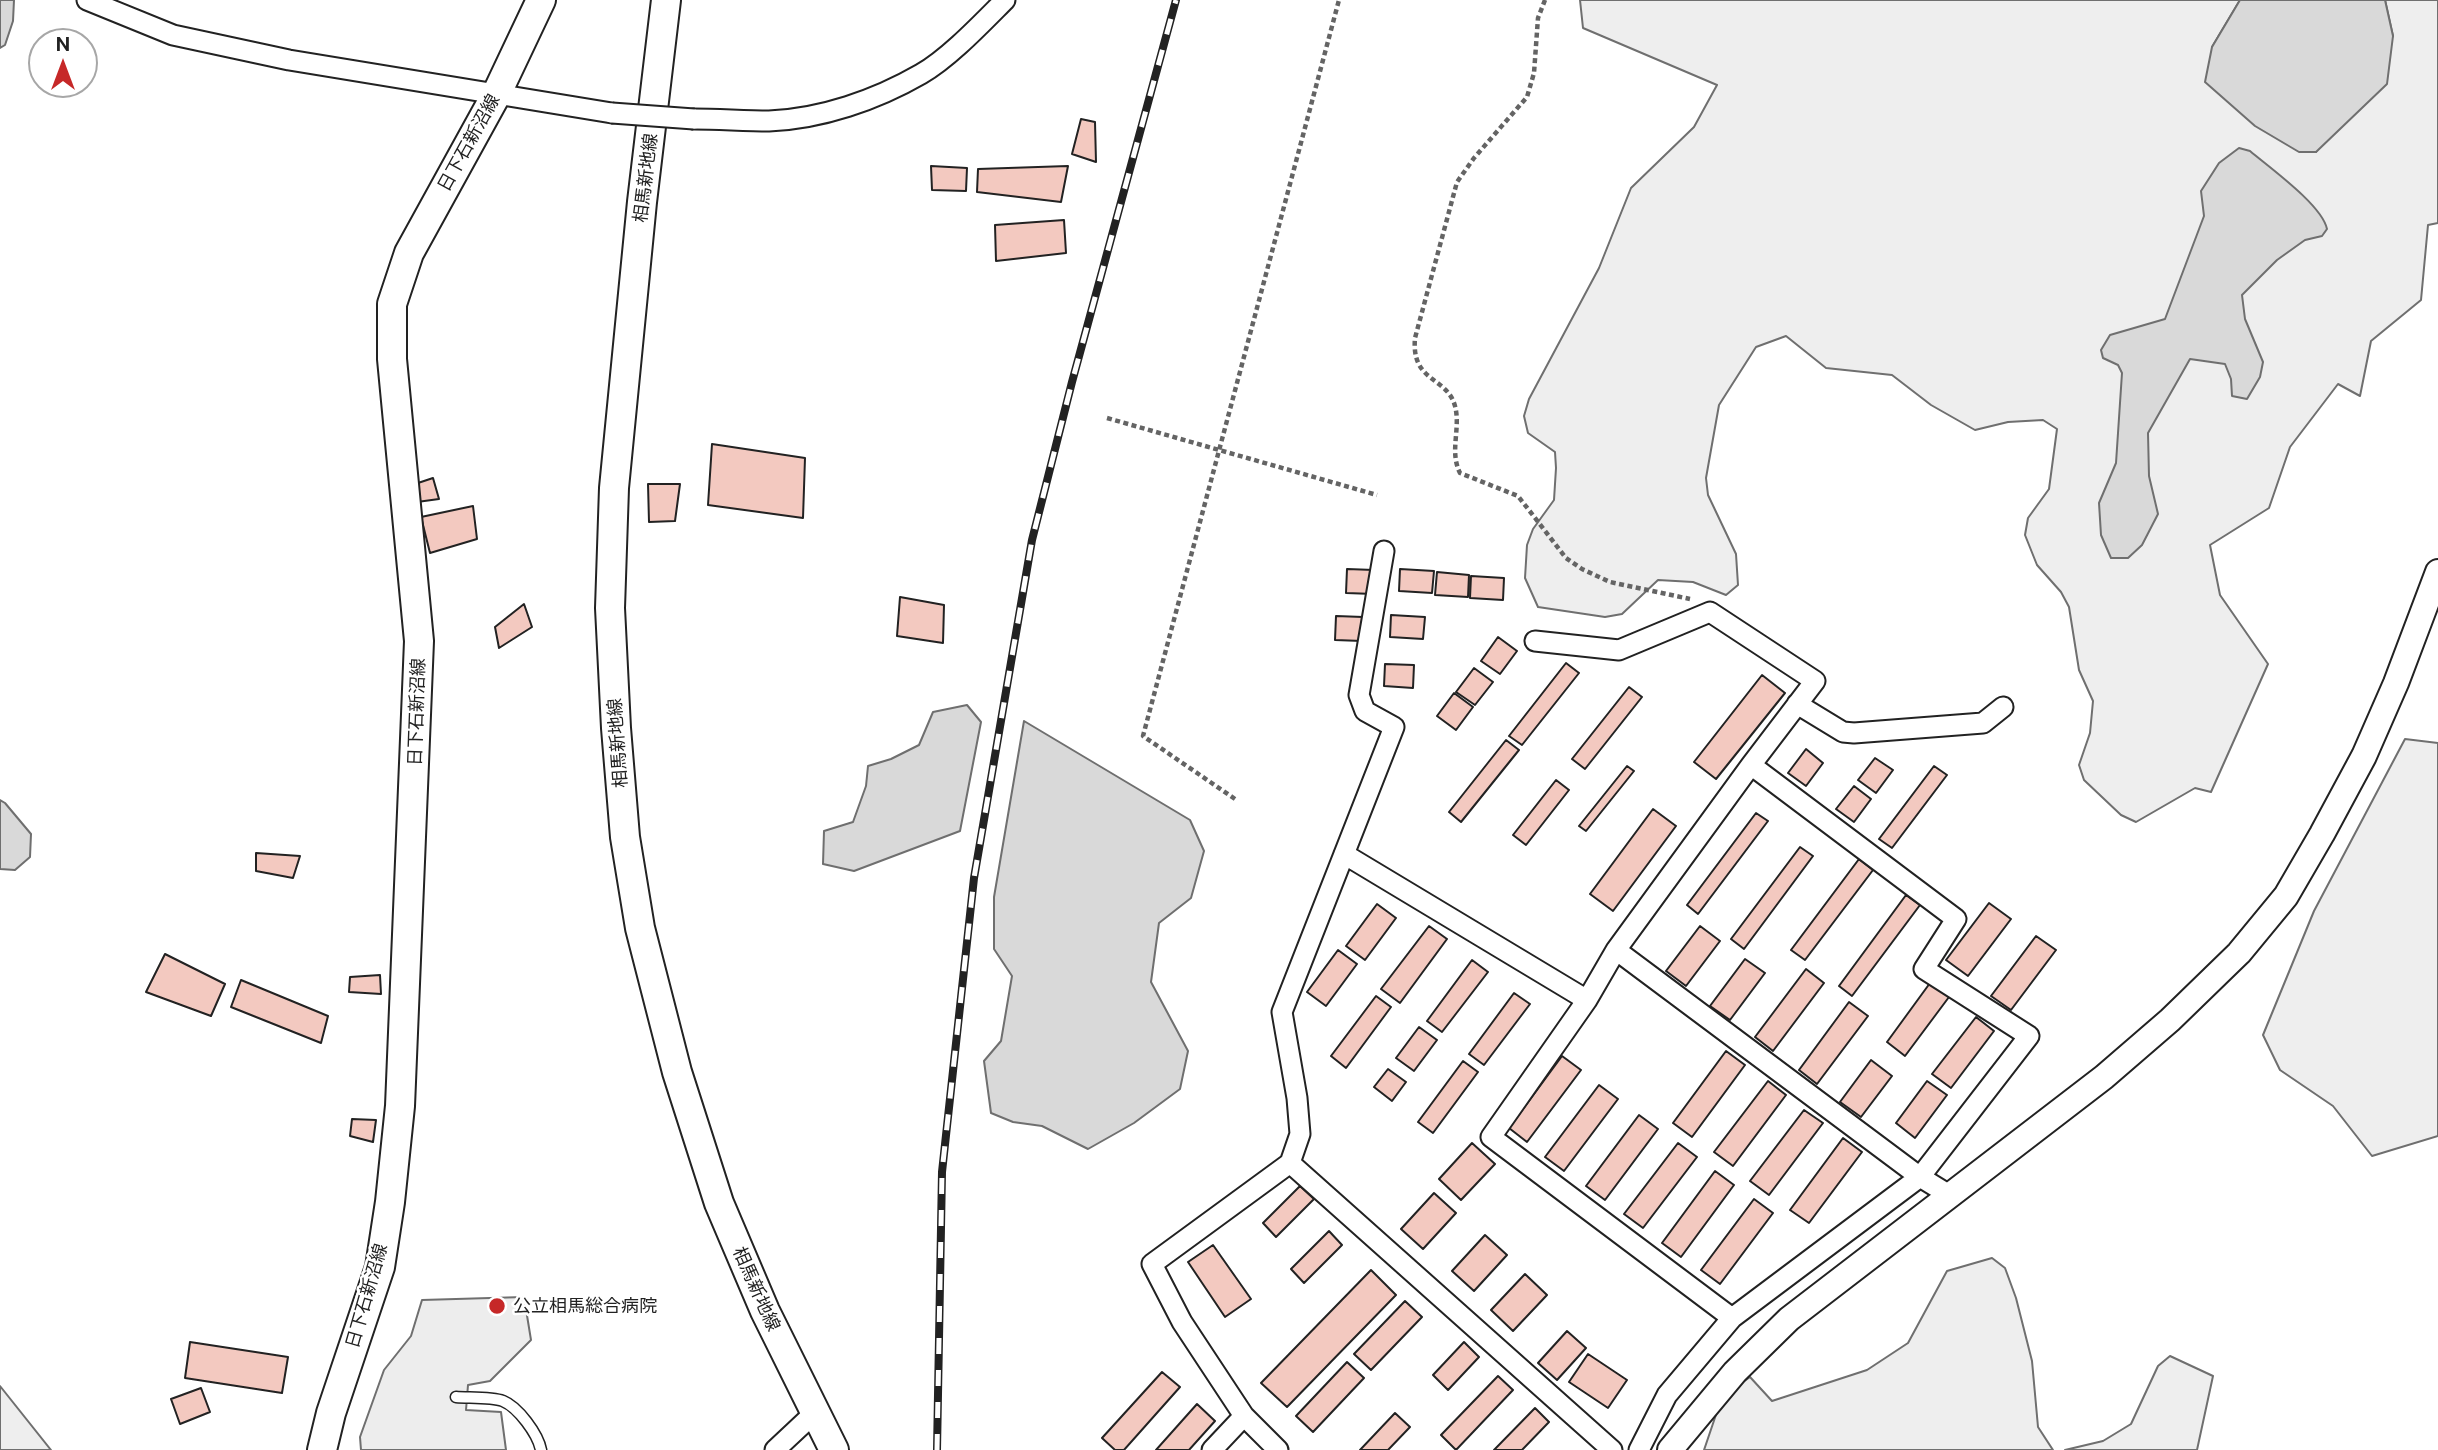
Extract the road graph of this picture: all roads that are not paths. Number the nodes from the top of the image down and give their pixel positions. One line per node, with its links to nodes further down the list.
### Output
1 (87, 0): 5 (street)
2 (541, 0): 5 (main road, 日下石新沼線)
3 (666, 0): 20 (main road, 相馬新地線)
4 (1005, 0): 5 (street, bridge)
5 (496, 95): 22 (main road, 日下石新沼線)
6 (1384, 551): 12 (street)
7 (2438, 572): 17 (street)
8 (1535, 641): 9 (street)
9 (1797, 704): 10 (street); 11 (street)
10 (2003, 706)
11 (1751, 765): 13 (street); 16 (street)
12 (1344, 854): 14 (street); 15 (street)
13 (1616, 950): 14 (street); 16 (street)
14 (1587, 1000): 18 (street)
15 (1290, 1163): 21 (street); 28 (street)
16 (1920, 1177): 17 (street); 18 (street)
17 (1951, 1196): 30 (street)
18 (1732, 1318): 29 (street)
19 (456, 1397): 23 (lane)
20 (813, 1411): 24 (street); 25 (main road, 相馬新地線)
21 (1244, 1416): 26 (street); 27 (street)
22 (322, 1450)
23 (541, 1450)
24 (775, 1450)
25 (834, 1450)
26 (1212, 1450)
27 (1279, 1450)
28 (1612, 1450)
29 (1639, 1450)
30 (1670, 1450)

